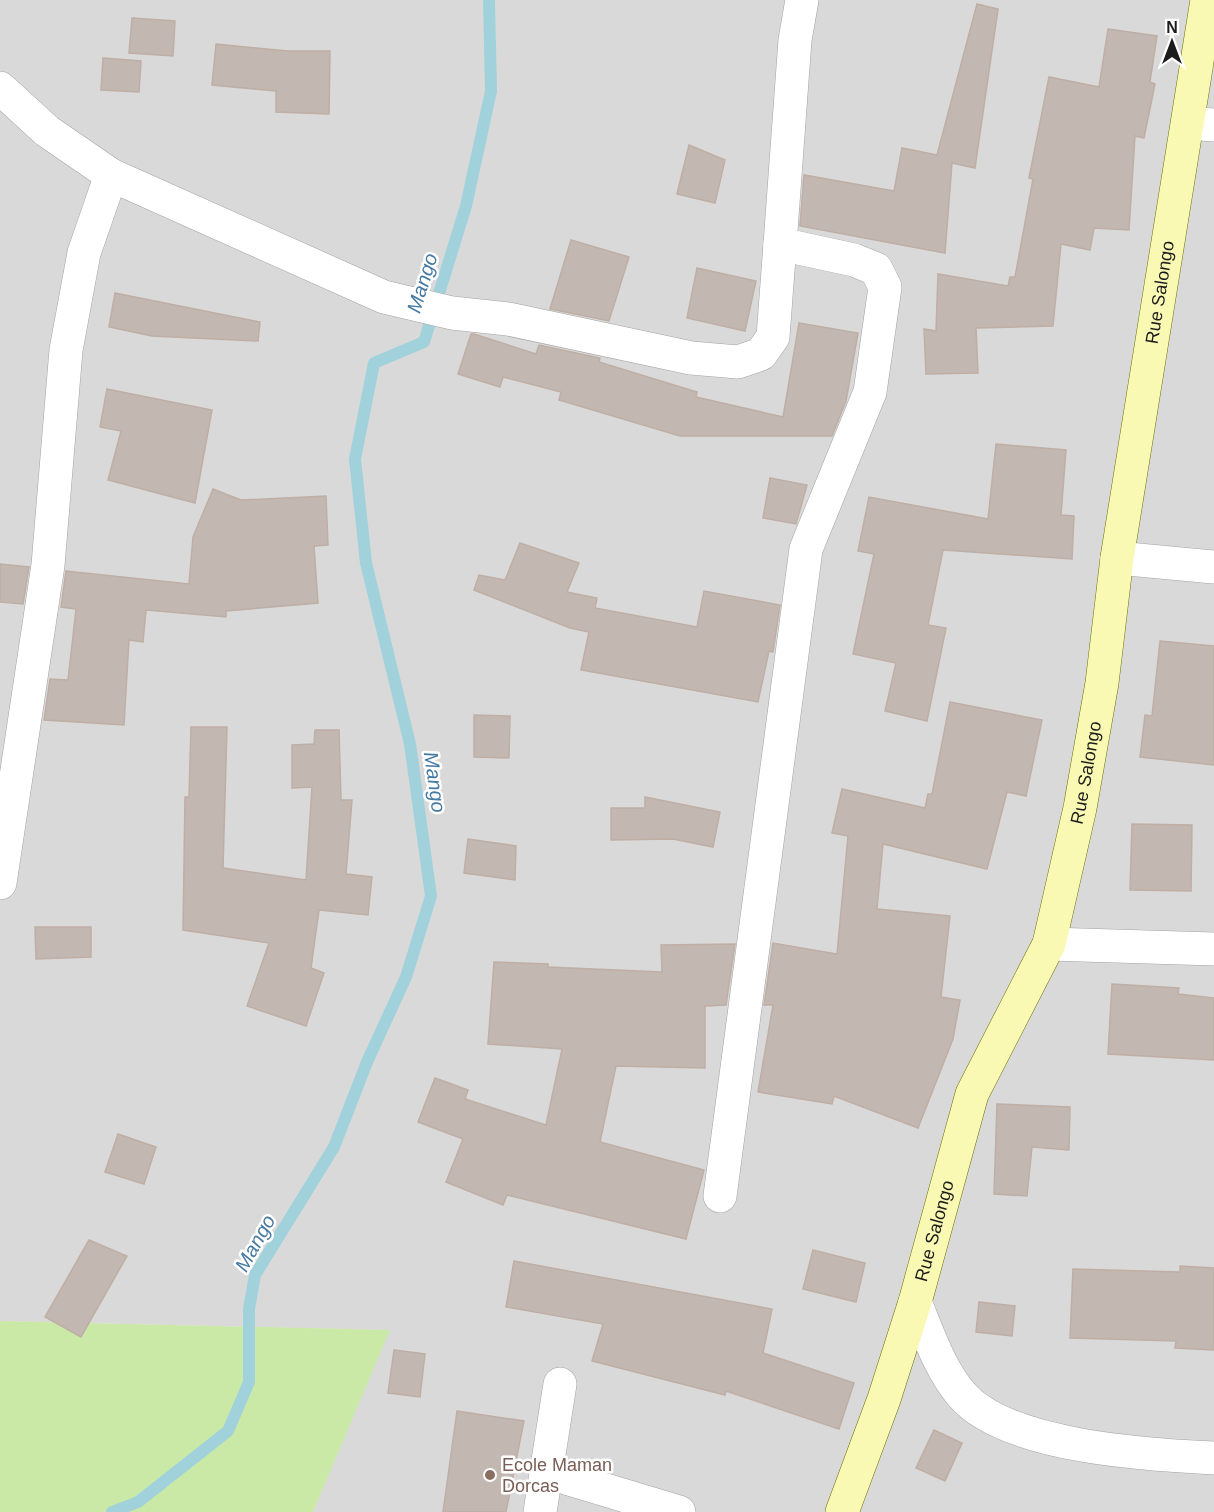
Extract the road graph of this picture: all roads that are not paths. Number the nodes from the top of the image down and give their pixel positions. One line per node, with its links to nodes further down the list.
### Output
1 (802, 0): 6 (street)
2 (1207, 0): 4 (street, Rue Salongo)
3 (0, 88): 5 (street)
4 (1201, 124): 7 (street, Rue Salongo)
5 (111, 175): 6 (street); 9 (street)
6 (780, 244): 12 (street)
7 (1117, 558): 8 (street); 10 (street, Rue Salongo)
8 (1214, 567)
9 (0, 883)
10 (1049, 944): 11 (street); 13 (street, Rue Salongo)
11 (1214, 950)
12 (720, 1196)
13 (915, 1302): 15 (street); 19 (street, Rue Salongo)
14 (560, 1383): 16 (street)
15 (1214, 1458)
16 (546, 1472): 17 (street); 18 (street)
17 (540, 1512)
18 (679, 1512)
19 (842, 1512)

